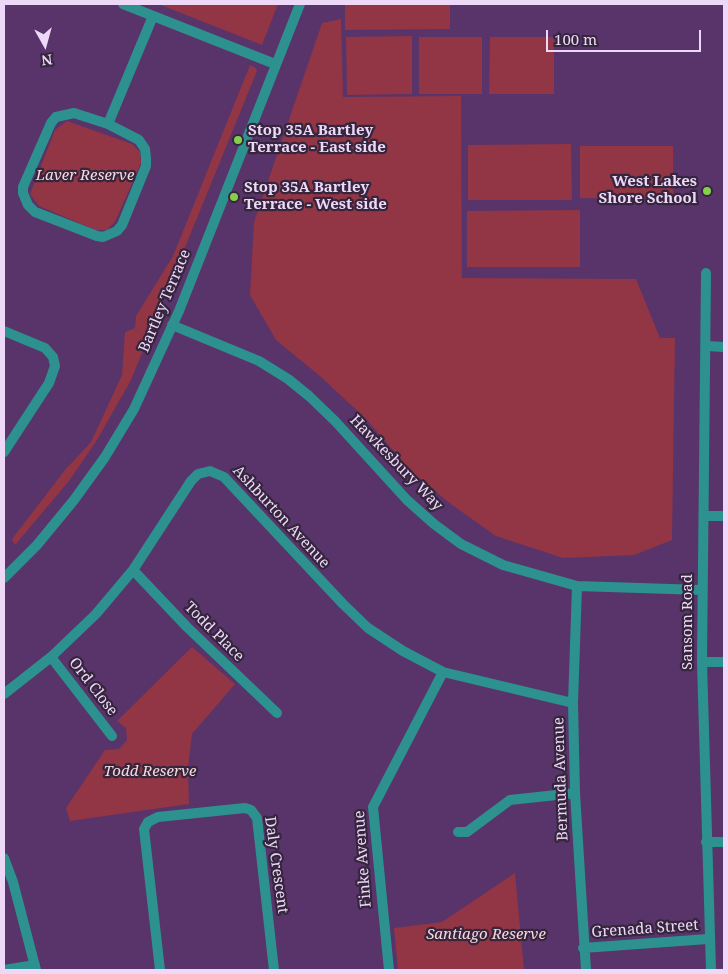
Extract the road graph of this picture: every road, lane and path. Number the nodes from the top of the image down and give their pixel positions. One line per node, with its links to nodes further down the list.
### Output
1 (123, 4): 3 (street)
2 (300, 4): 4 (street, Bartley Terrace)
3 (153, 16): 4 (street); 5 (street)
4 (275, 64): 7 (street, Bartley Terrace)
5 (108, 124): 5 (street)
6 (706, 273): 9 (street, Sansom Road)
7 (172, 325): 15 (street, Bartley Terrace); 16 (street, Hawkesbury Way)
8 (4, 331): 11 (street)
9 (706, 346): 10 (street); 12 (street, Sansom Road)
10 (724, 347)
11 (4, 452)
12 (705, 516): 13 (street); 17 (street, Sansom Road)
13 (724, 516)
14 (133, 570): 18 (street, Ashburton Avenue); 21 (street, Ashburton Avenue); 24 (street, Todd Place)
15 (4, 578)
16 (577, 586): 17 (street, Hawkesbury Way); 23 (street, Bermuda Avenue)
17 (702, 590): 19 (street, Sansom Road)
18 (51, 657): 22 (street, Ashburton Avenue); 25 (street, Ord Close)
19 (702, 662): 20 (street); 28 (street, Sansom Road)
20 (724, 662)
21 (443, 672): 23 (street, Ashburton Avenue); 37 (street, Finke Avenue)
22 (4, 694)
23 (573, 703): 26 (street, Bermuda Avenue)
24 (277, 713)
25 (112, 736)
26 (575, 792): 27 (street); 32 (street, Bermuda Avenue)
27 (458, 832)
28 (706, 842): 29 (street); 31 (street, Sansom Road)
29 (724, 842)
30 (4, 858): 33 (street)
31 (708, 939): 32 (street, Grenada Street); 39 (street, Sansom Road)
32 (583, 948): 38 (street, Bermuda Avenue)
33 (35, 968): 34 (street)
34 (4, 970)
35 (160, 970): 36 (street, Daly Crescent)
36 (274, 970)
37 (389, 970)
38 (586, 970)
39 (711, 970)

